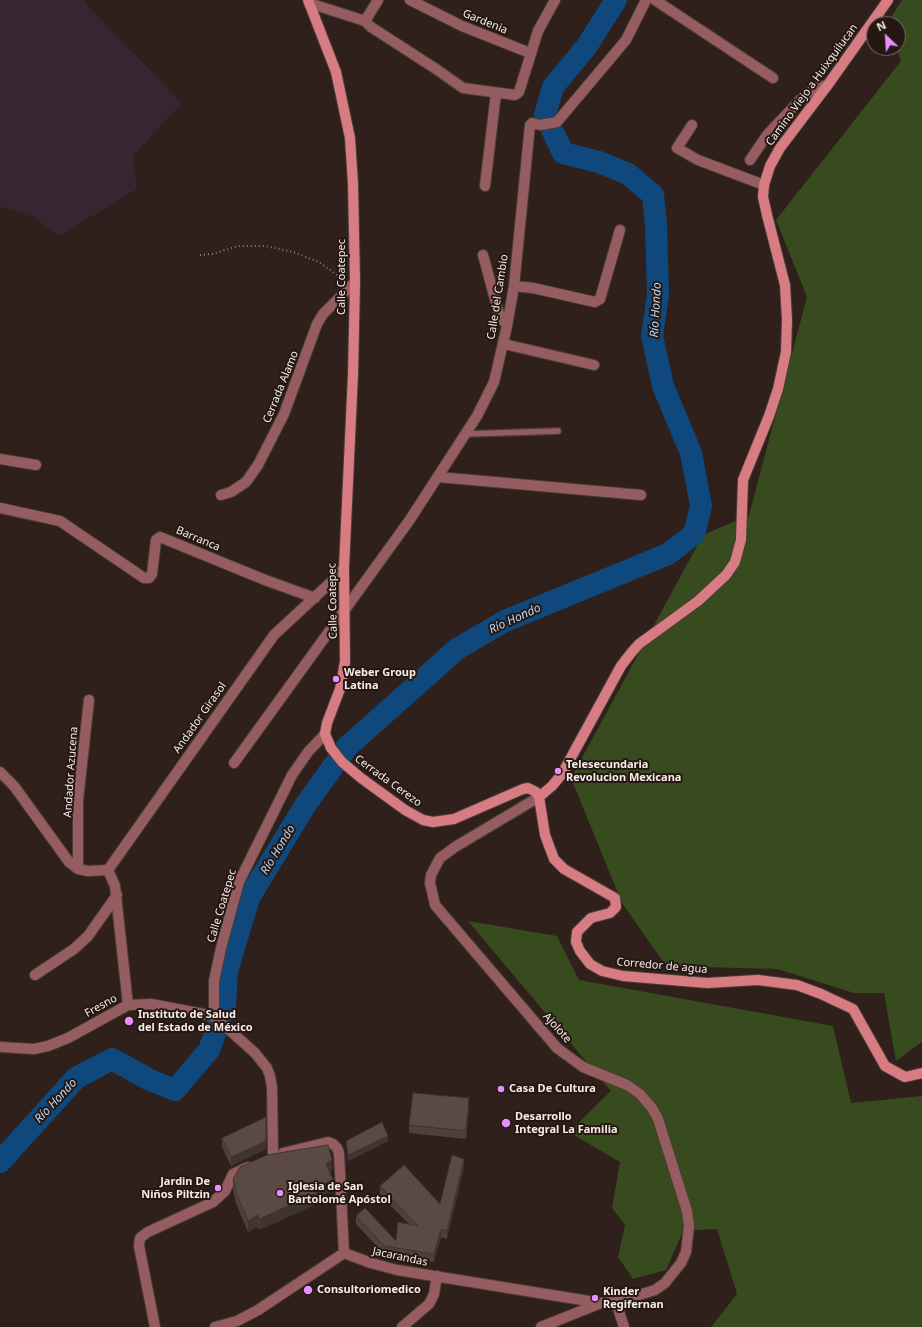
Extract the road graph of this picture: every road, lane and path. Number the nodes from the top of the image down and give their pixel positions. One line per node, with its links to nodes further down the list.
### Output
1 (378, 0): 8 (street)
2 (410, 0): 9 (street, Gardenia)
3 (555, 0): 9 (street)
4 (646, 0): 21 (street, Calle del Cambio)
5 (656, 0): 10 (street)
6 (888, 0): 11 (main road, Camino Viejo a Huixquilucan)
7 (308, 1): 8 (street); 20 (main road, Calle Coatepec)
8 (365, 21): 12 (street)
9 (530, 53): 12 (street)
10 (773, 78)
11 (827, 86): 14 (street); 15 (main road, Camino Viejo a Huixquilucan)
12 (496, 93): 16 (street)
13 (692, 125): 15 (street)
14 (750, 160)
15 (764, 184): 40 (main road, Camino Viejo a Huixquilucan)
16 (485, 186)
17 (620, 230): 21 (street)
18 (200, 255): 20 (path)
19 (484, 255): 22 (street)
20 (353, 284): 30 (street, Cerrada Alamo); 33 (main road, Calle Coatepec)
21 (514, 286): 22 (street, Calle del Cambio)
22 (507, 326): 23 (street, Calle del Cambio)
23 (504, 344): 24 (street); 26 (street, Calle del Cambio)
24 (594, 365)
25 (558, 431): 26 (lane)
26 (465, 434): 29 (street, Calle del Cambio)
27 (0, 459): 28 (street)
28 (36, 465)
29 (438, 477): 31 (street); 35 (street, Calle del Cambio)
30 (221, 495)
31 (641, 496)
32 (0, 508): 34 (street, Barranca)
33 (344, 568): 34 (street, Andador Girasol); 35 (main road, Calle Coatepec)
34 (315, 598): 42 (street, Andador Girasol)
35 (345, 608): 37 (main road, Calle Coatepec); 38 (street, Calle del Cambio)
36 (89, 700): 41 (street, Andador Azucena)
37 (325, 734): 40 (main road, Cerrada Cerezo); 46 (street, Calle Coatepec)
38 (234, 762)
39 (0, 772): 41 (street)
40 (540, 797): 48 (main road, Corredor de agua); 52 (street, Ajolote)
41 (78, 869): 42 (street)
42 (108, 870): 43 (street, Fresno)
43 (117, 895): 44 (street); 45 (street, Fresno)
44 (35, 975)
45 (128, 1005): 46 (street); 47 (street, Fresno)
46 (216, 1018): 49 (street)
47 (0, 1047)
48 (922, 1073)
49 (267, 1159): 50 (street); 54 (street)
50 (344, 1253): 51 (street, Jacarandas); 55 (street)
51 (437, 1276): 53 (street, Jacarandas); 56 (street)
52 (616, 1302): 53 (street, Ajolote); 58 (street)
53 (601, 1303): 57 (street)
54 (155, 1327)
55 (215, 1327)
56 (402, 1327)
57 (541, 1327)
58 (624, 1327)

